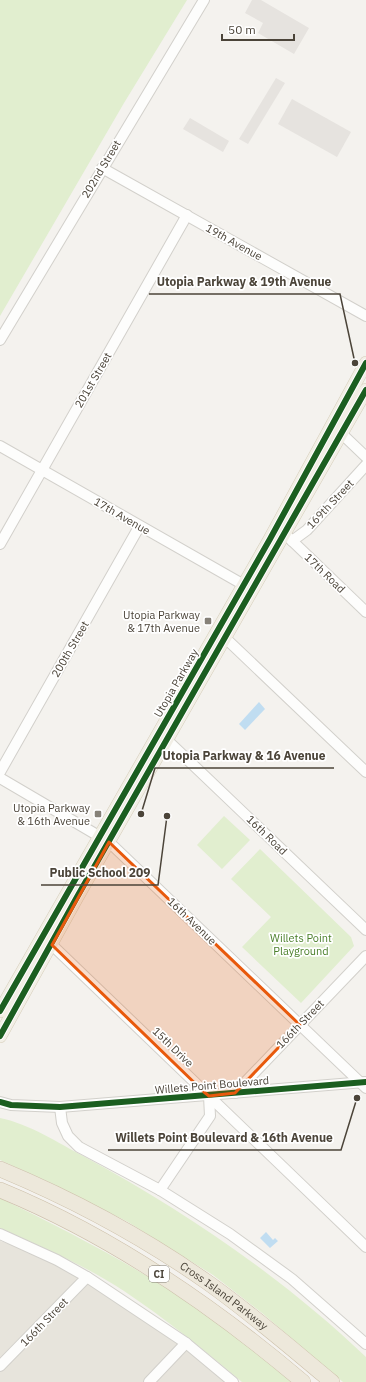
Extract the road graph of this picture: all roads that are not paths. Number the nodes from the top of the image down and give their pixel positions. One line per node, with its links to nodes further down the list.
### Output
1 (204, 0): 2 (street, 202nd Street)
2 (102, 168): 3 (street, 19th Avenue); 5 (street, 202nd Street)
3 (187, 216): 4 (street, 19th Avenue); 12 (street, 201st Street)
4 (366, 316)
5 (0, 340)
6 (366, 363): 16 (main road, Utopia Parkway)
7 (366, 390): 8 (main road, Utopia Parkway)
8 (342, 434): 10 (street); 14 (main road, Utopia Parkway)
9 (0, 446): 12 (street, 17th Avenue)
10 (366, 456)
11 (366, 465): 14 (street, 169th Street)
12 (43, 469): 13 (street, 17th Avenue); 15 (street, 201st Street)
13 (139, 527): 16 (street, 17th Avenue); 20 (street, 200th Street)
14 (288, 538): 17 (street, 17th Road); 18 (main road, Utopia Parkway)
15 (0, 544)
16 (244, 585): 18 (main road, Utopia Parkway)
17 (366, 612)
18 (222, 634): 19 (main road, Utopia Parkway); 21 (street); 23 (main road, Utopia Parkway)
19 (167, 740): 23 (main road, Utopia Parkway); 24 (street, 16th Road)
20 (0, 772)
21 (366, 772)
22 (0, 778): 23 (street, 16th Avenue)
23 (104, 839): 25 (main road, Utopia Parkway); 27 (main road, Utopia Parkway); 28 (street, 16th Avenue)
24 (366, 930)
25 (52, 945): 29 (main road, Utopia Parkway); 32 (street, 15th Drive)
26 (366, 956): 28 (street, 166th Street)
27 (0, 1011)
28 (300, 1025): 30 (street, 16th Avenue); 31 (street, 166th Street)
29 (0, 1036)
30 (364, 1084): 31 (street, Willets Point Boulevard)
31 (235, 1093): 32 (street, Willets Point Boulevard)
32 (209, 1096): 34 (street, Willets Point Boulevard); 37 (street); 39 (street, 15th Drive)
33 (0, 1102): 34 (street, Willets Point Boulevard)
34 (60, 1107): 37 (street)
35 (0, 1169): 47 (highway, Cross Island Parkway / CI)
36 (0, 1190): 46 (highway, Cross Island Parkway / CI)
37 (160, 1190): 42 (street)
38 (0, 1234): 40 (street)
39 (366, 1247)
40 (87, 1277): 41 (street); 43 (street, 166th Street)
41 (186, 1343): 44 (street); 45 (street)
42 (366, 1344)
43 (0, 1366)
44 (149, 1382)
45 (233, 1382)
46 (303, 1382)
47 (332, 1382)

